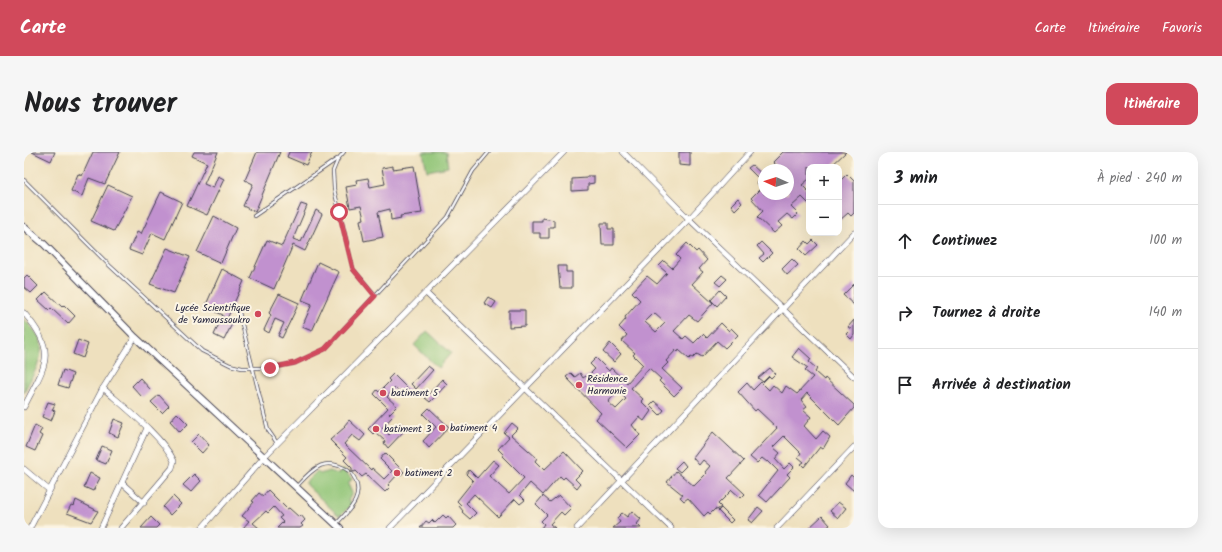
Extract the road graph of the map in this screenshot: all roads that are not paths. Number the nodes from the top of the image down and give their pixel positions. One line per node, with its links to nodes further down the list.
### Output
1 (344, 152): 6 (lane)
2 (489, 152): 13 (lane)
3 (564, 152): 12 (street)
4 (623, 152): 9 (street)
5 (750, 152): 9 (street)
6 (338, 159): 8 (lane); 13 (lane)
7 (24, 180): 18 (lane)
8 (254, 216)
9 (689, 219): 14 (street); 20 (street)
10 (24, 227): 17 (street)
11 (854, 233): 14 (street)
12 (427, 294): 20 (street); 24 (street)
13 (375, 296): 18 (lane)
14 (783, 308): 19 (street); 30 (street)
15 (239, 312): 18 (lane)
16 (24, 313): 22 (street)
17 (136, 337): 21 (street); 26 (street)
18 (252, 369): 24 (lane)
19 (854, 376)
20 (525, 387): 30 (street); 40 (street)
21 (102, 388): 23 (street); 33 (street)
22 (24, 407)
23 (147, 428): 31 (street); 34 (street)
24 (278, 443): 26 (street)
25 (854, 447): 43 (street)
26 (264, 457): 32 (street); 39 (street)
27 (24, 469): 33 (street)
28 (349, 471): 32 (lane)
29 (352, 474): 35 (lane)
30 (621, 481): 41 (street); 42 (street)
31 (122, 483): 34 (street); 37 (street)
32 (296, 487): 35 (street)
33 (49, 490): 36 (street)
34 (144, 503): 38 (street)
35 (338, 526)
36 (30, 528)
37 (101, 528)
38 (121, 528)
39 (202, 528)
40 (390, 528)
41 (577, 528)
42 (671, 528)
43 (777, 528)

